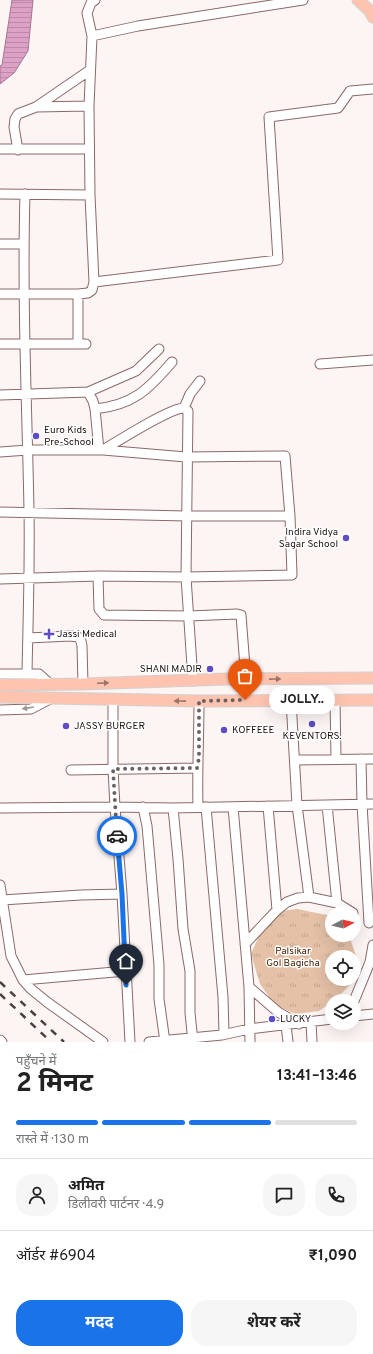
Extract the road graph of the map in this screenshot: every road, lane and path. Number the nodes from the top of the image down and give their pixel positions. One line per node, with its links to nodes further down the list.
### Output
1 (95, 0): 6 (street)
2 (303, 0): 4 (street)
3 (358, 0): 5 (main road)
4 (268, 3): 6 (street)
5 (373, 17)
6 (92, 36): 7 (street)
7 (90, 70): 9 (street); 10 (street)
8 (373, 89): 19 (street)
9 (89, 106): 10 (street); 12 (street)
10 (36, 107): 13 (street)
11 (0, 149): 13 (street)
12 (89, 149): 13 (street); 16 (street)
13 (18, 150)
14 (0, 194): 15 (street)
15 (25, 194): 16 (street); 18 (street)
16 (90, 195): 19 (street)
17 (0, 244): 18 (street)
18 (24, 244): 21 (street)
19 (94, 282): 22 (street)
20 (0, 294): 21 (street)
21 (24, 294): 22 (street); 24 (street)
22 (78, 294): 24 (street)
23 (0, 344): 24 (street)
24 (25, 344): 31 (street)
25 (159, 349): 30 (street)
26 (373, 360): 28 (street)
27 (172, 362): 34 (street)
28 (320, 364)
29 (200, 381): 33 (street)
30 (88, 392): 31 (street); 34 (street)
31 (26, 394): 32 (street); 35 (street)
32 (0, 395)
33 (184, 408): 36 (street); 38 (street)
34 (95, 409): 36 (street)
35 (28, 450): 36 (street); 37 (street); 39 (street)
36 (101, 450): 38 (street)
37 (0, 452)
38 (186, 457): 41 (street); 42 (street)
39 (29, 511): 40 (street); 41 (street); 46 (street)
40 (0, 512)
41 (186, 516): 42 (street); 44 (street)
42 (290, 516): 44 (street)
43 (98, 576): 44 (street); 46 (street); 47 (street)
44 (186, 577): 47 (street)
45 (0, 578): 46 (street)
46 (30, 578): 48 (street)
47 (189, 616): 52 (street); 53 (street)
48 (28, 638): 50 (street); 55 (street)
49 (0, 674): 50 (street)
50 (27, 674): 54 (street)
51 (373, 678): 52 (main road, one-way to 51)
52 (246, 680): 53 (main road)
53 (193, 681): 55 (main road, one-way to 53)
54 (50, 684): 55 (main road); 56 (main road)
55 (83, 684)
56 (0, 685)
57 (0, 696): 58 (main road)
58 (53, 697): 59 (main road); 64 (street, one-way to 64)
59 (113, 700): 63 (main road, one-way to 59); 70 (street)
60 (291, 700): 61 (main road); 63 (main road); 68 (street)
61 (335, 700): 62 (main road); 65 (street)
62 (373, 700)
63 (199, 701): 69 (street)
64 (0, 710)
65 (336, 759): 66 (street); 68 (street)
66 (361, 759): 67 (street); 72 (street)
67 (373, 759)
68 (295, 760): 74 (street)
69 (197, 768): 70 (street); 78 (street)
70 (113, 769): 71 (street); 77 (street)
71 (71, 770)
72 (362, 804): 73 (street); 75 (street); 91 (street)
73 (373, 804)
74 (297, 805): 75 (street); 76 (street); 86 (street)
75 (328, 805): 87 (street)
76 (268, 806): 79 (street); 89 (street)
77 (114, 807): 80 (street); 81 (street); 84 (street)
78 (202, 807): 79 (street); 82 (street); 105 (street)
79 (233, 807): 92 (street)
80 (0, 808)
81 (143, 808): 82 (street); 107 (street)
82 (173, 808): 106 (street)
83 (0, 885): 85 (street)
84 (122, 894): 85 (street); 94 (street)
85 (1, 896): 95 (street)
86 (309, 897): 87 (street); 89 (street)
87 (337, 903): 88 (street)
88 (342, 906)
89 (277, 910): 92 (street)
90 (361, 918): 91 (street)
91 (371, 924)
92 (245, 944): 96 (street)
93 (373, 945): 97 (street)
94 (126, 971): 95 (street); 109 (street)
95 (23, 980): 108 (street)
96 (248, 987): 102 (street); 104 (street)
97 (357, 994)
98 (373, 1014): 99 (street)
99 (361, 1015)
100 (325, 1020): 101 (street)
101 (311, 1022): 102 (street); 113 (street)
102 (300, 1024): 103 (street)
103 (286, 1025): 104 (street); 112 (street)
104 (249, 1029): 105 (street); 111 (street)
105 (223, 1037): 106 (street)
106 (193, 1040): 107 (street)
107 (165, 1041): 110 (street)
108 (102, 1042)
109 (130, 1042)
110 (149, 1042)
111 (250, 1042)
112 (288, 1042)
113 (312, 1042)

